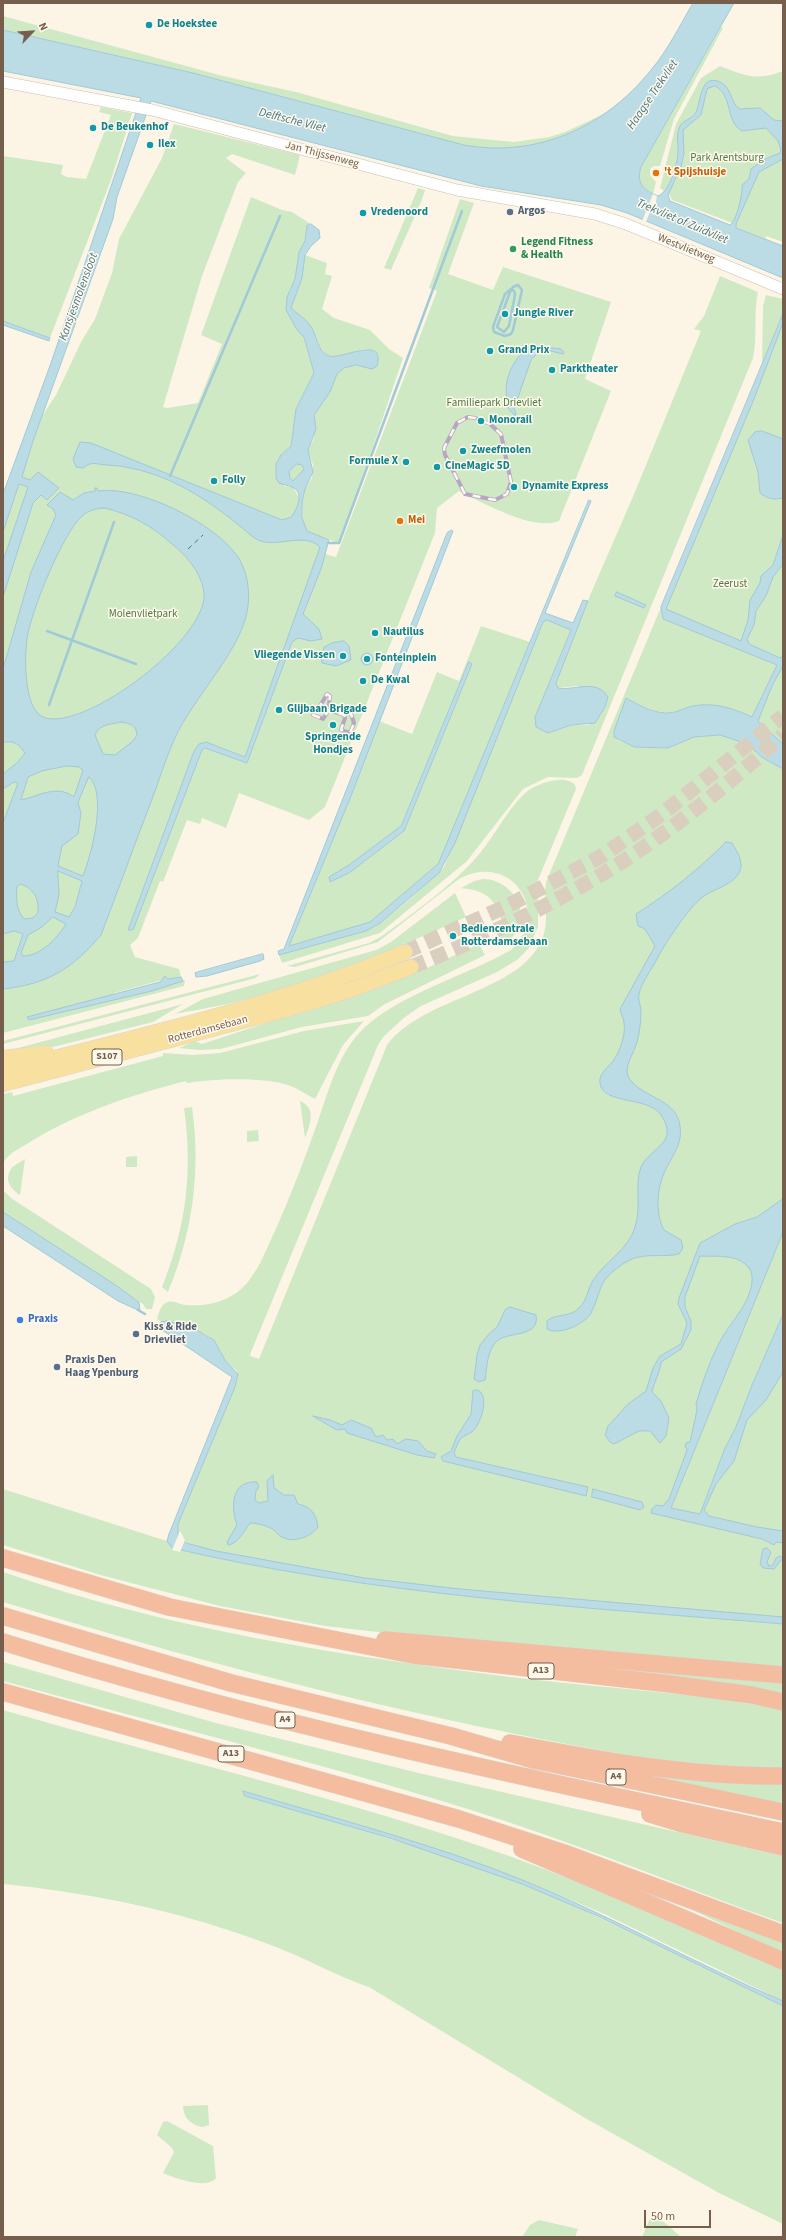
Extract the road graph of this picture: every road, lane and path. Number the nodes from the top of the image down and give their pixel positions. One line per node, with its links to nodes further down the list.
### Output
1 (3, 82): 2 (street, Jan Thijssenweg)
2 (641, 230): 3 (street, Westvlietweg)
3 (732, 268): 4 (street, Westvlietweg); 5 (street, Westvlietweg)
4 (783, 289)
5 (783, 295)
6 (405, 952): 8 (main road, Rotterdamsebaan / S107)
7 (411, 967): 11 (main road, Rotterdamsebaan / S107)
8 (64, 1055): 9 (main road, S107); 10 (main road, Rotterdamsebaan / S107)
9 (3, 1058)
10 (3, 1071)
11 (3, 1084)
12 (3, 1558): 14 (highway, A13)
13 (3, 1616): 19 (highway, A4)
14 (300, 1634): 16 (highway); 18 (highway, A13)
15 (3, 1642): 21 (highway, A4)
16 (783, 1675)
17 (3, 1692): 23 (highway, A13)
18 (783, 1702)
19 (451, 1736): 20 (highway); 22 (highway, A4)
20 (783, 1776)
21 (570, 1788): 24 (highway, A4); 25 (highway, A4)
22 (783, 1812)
23 (459, 1819): 26 (highway, A13); 27 (highway, A13)
24 (783, 1832)
25 (783, 1847)
26 (783, 1934)
27 (783, 1962)

